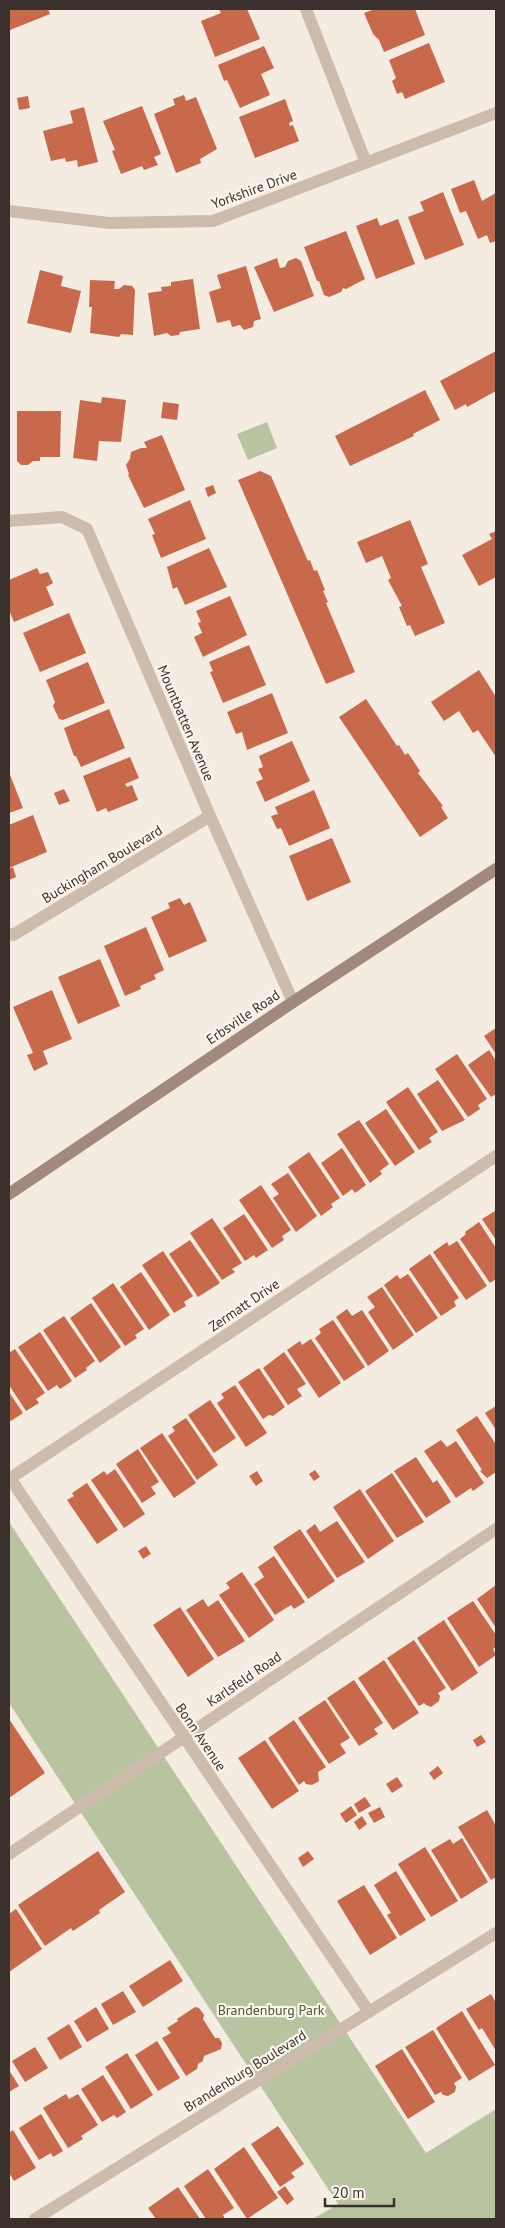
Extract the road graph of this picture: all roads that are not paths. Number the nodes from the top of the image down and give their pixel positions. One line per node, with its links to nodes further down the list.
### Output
1 (306, 9): 3 (street)
2 (496, 113): 3 (street, Yorkshire Drive)
3 (366, 163): 4 (street, Yorkshire Drive)
4 (9, 211)
5 (9, 521): 6 (street, Mountbatten Avenue)
6 (210, 816): 8 (street, Buckingham Boulevard); 9 (street, Mountbatten Avenue)
7 (496, 869): 9 (main road, Erbsville Road)
8 (9, 934)
9 (293, 1002): 11 (main road, Erbsville Road)
10 (496, 1156): 12 (street, Zermatt Drive)
11 (9, 1194)
12 (10, 1479): 14 (street, Bonn Avenue)
13 (496, 1529): 14 (street, Karlsfeld Road)
14 (184, 1738): 15 (street, Karlsfeld Road); 17 (street, Bonn Avenue)
15 (9, 1854)
16 (496, 1933): 17 (street, Brandenburg Boulevard)
17 (369, 2012): 18 (street, Brandenburg Boulevard)
18 (35, 2219)

